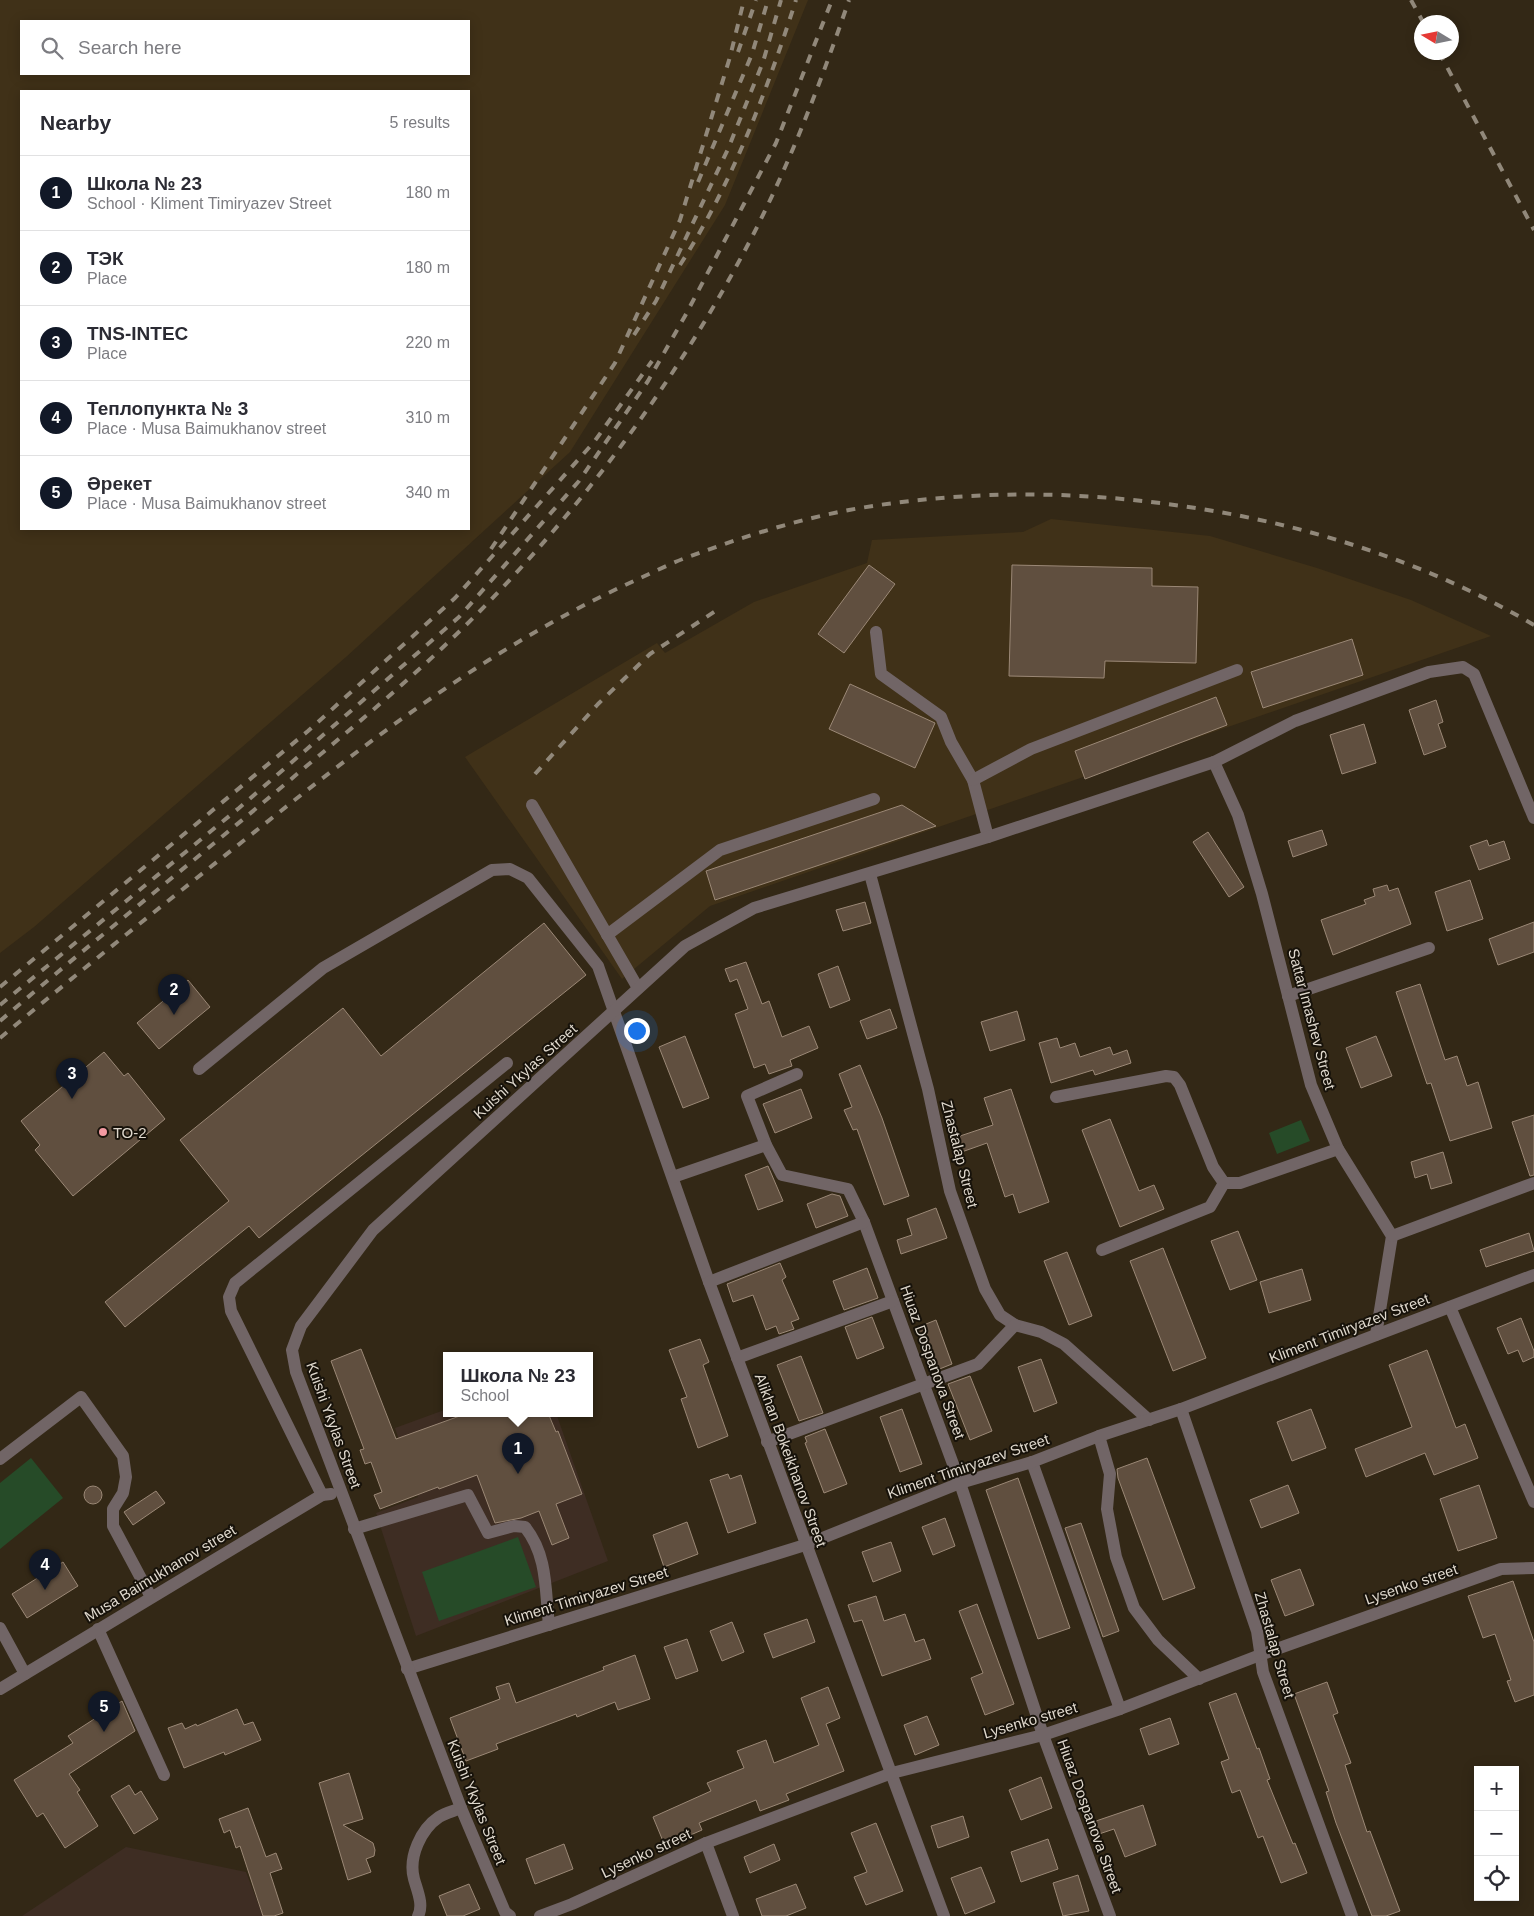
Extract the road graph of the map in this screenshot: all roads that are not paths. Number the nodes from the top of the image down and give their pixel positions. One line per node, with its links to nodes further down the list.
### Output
1 (876, 632): 4 (street)
2 (1237, 670): 4 (street)
3 (1214, 762): 7 (street, Kuishi Ykylas Street); 8 (street, Kuishi Ykylas Street); 13 (street, Sattar Imashev Street)
4 (972, 780): 8 (street)
5 (874, 799): 10 (street)
6 (532, 805): 10 (street)
7 (1534, 818)
8 (988, 837): 9 (street, Kuishi Ykylas Street)
9 (870, 874): 12 (street, Kuishi Ykylas Street); 31 (street, Zhastalap Street)
10 (607, 935): 12 (street)
11 (1429, 948): 13 (street)
12 (638, 988): 14 (street, Kuishi Ykylas Street)
13 (1288, 996): 20 (street, Sattar Imashev Street)
14 (613, 1013): 16 (street, Alikhan Bokeikhanov Street); 21 (street, Alikhan Bokeikhanov Street); 42 (street, Kuishi Ykylas Street)
15 (506, 1064): 43 (street)
16 (199, 1069)
17 (797, 1074): 19 (street, Hiuaz Dospanova Street)
18 (1056, 1097): 22 (street)
19 (766, 1145): 21 (street); 24 (street, Hiuaz Dospanova Street)
20 (1338, 1150): 22 (street); 25 (street, Sattar Imashev Street)
21 (672, 1177): 28 (street, Alikhan Bokeikhanov Street)
22 (1224, 1183): 26 (street)
23 (1534, 1183): 25 (street)
24 (864, 1222): 28 (street); 29 (street, Hiuaz Dospanova Street)
25 (1392, 1236): 32 (street)
26 (1102, 1250)
27 (1534, 1275): 30 (street, Kliment Timiryazev Street)
28 (709, 1282): 33 (street, Alikhan Bokeikhanov Street)
29 (893, 1302): 33 (street); 34 (street, Hiuaz Dospanova Street)
30 (1450, 1307): 32 (street, Kliment Timiryazev Street); 44 (street)
31 (1015, 1325): 34 (street); 36 (street, Zhastalap Street)
32 (1376, 1335): 35 (street, Kliment Timiryazev Street)
33 (737, 1358): 38 (street, Alikhan Bokeikhanov Street)
34 (924, 1384): 38 (street); 41 (street, Hiuaz Dospanova Street)
35 (1181, 1409): 36 (street, Kliment Timiryazev Street); 52 (street, Zhastalap Street)
36 (1149, 1420): 37 (street, Kliment Timiryazev Street)
37 (1099, 1436): 40 (street, Kliment Timiryazev Street); 55 (street)
38 (767, 1442): 46 (street, Alikhan Bokeikhanov Street)
39 (0, 1459): 48 (street)
40 (1032, 1462): 41 (street, Kliment Timiryazev Street); 57 (street)
41 (960, 1483): 46 (street, Kliment Timiryazev Street); 58 (street, Hiuaz Dospanova Street)
42 (341, 1493): 43 (street, Musa Baimukhanov street); 45 (street, Kuishi Ykylas Street)
43 (322, 1495): 48 (street, Musa Baimukhanov street)
44 (1534, 1502)
45 (354, 1530): 49 (street); 53 (street, Kuishi Ykylas Street)
46 (805, 1545): 49 (street, Kliment Timiryazev Street); 59 (street, Alikhan Bokeikhanov Street)
47 (1534, 1568): 52 (street, Lysenko street)
48 (151, 1597): 51 (street, Musa Baimukhanov street)
49 (549, 1625): 53 (street, Kliment Timiryazev Street)
50 (0, 1628): 54 (street)
51 (98, 1629): 54 (street, Musa Baimukhanov street); 60 (street)
52 (1260, 1655): 55 (street, Lysenko street); 70 (street, Zhastalap Street)
53 (407, 1669): 61 (street, Kuishi Ykylas Street)
54 (25, 1674): 56 (street, Musa Baimukhanov street)
55 (1199, 1679): 57 (street, Lysenko street)
56 (0, 1689)
57 (1120, 1709): 58 (street, Lysenko street)
58 (1043, 1735): 59 (street, Lysenko street); 69 (street, Hiuaz Dospanova Street)
59 (892, 1772): 62 (street, Lysenko street); 68 (street, Alikhan Bokeikhanov Street)
60 (164, 1775)
61 (461, 1808): 64 (street); 65 (street, Kuishi Ykylas Street)
62 (706, 1843): 63 (street, Lysenko street); 67 (street)
63 (574, 1910): 66 (street, Lysenko street)
64 (418, 1916)
65 (510, 1916)
66 (540, 1916)
67 (733, 1916)
68 (944, 1916)
69 (1110, 1916)
70 (1352, 1916)

